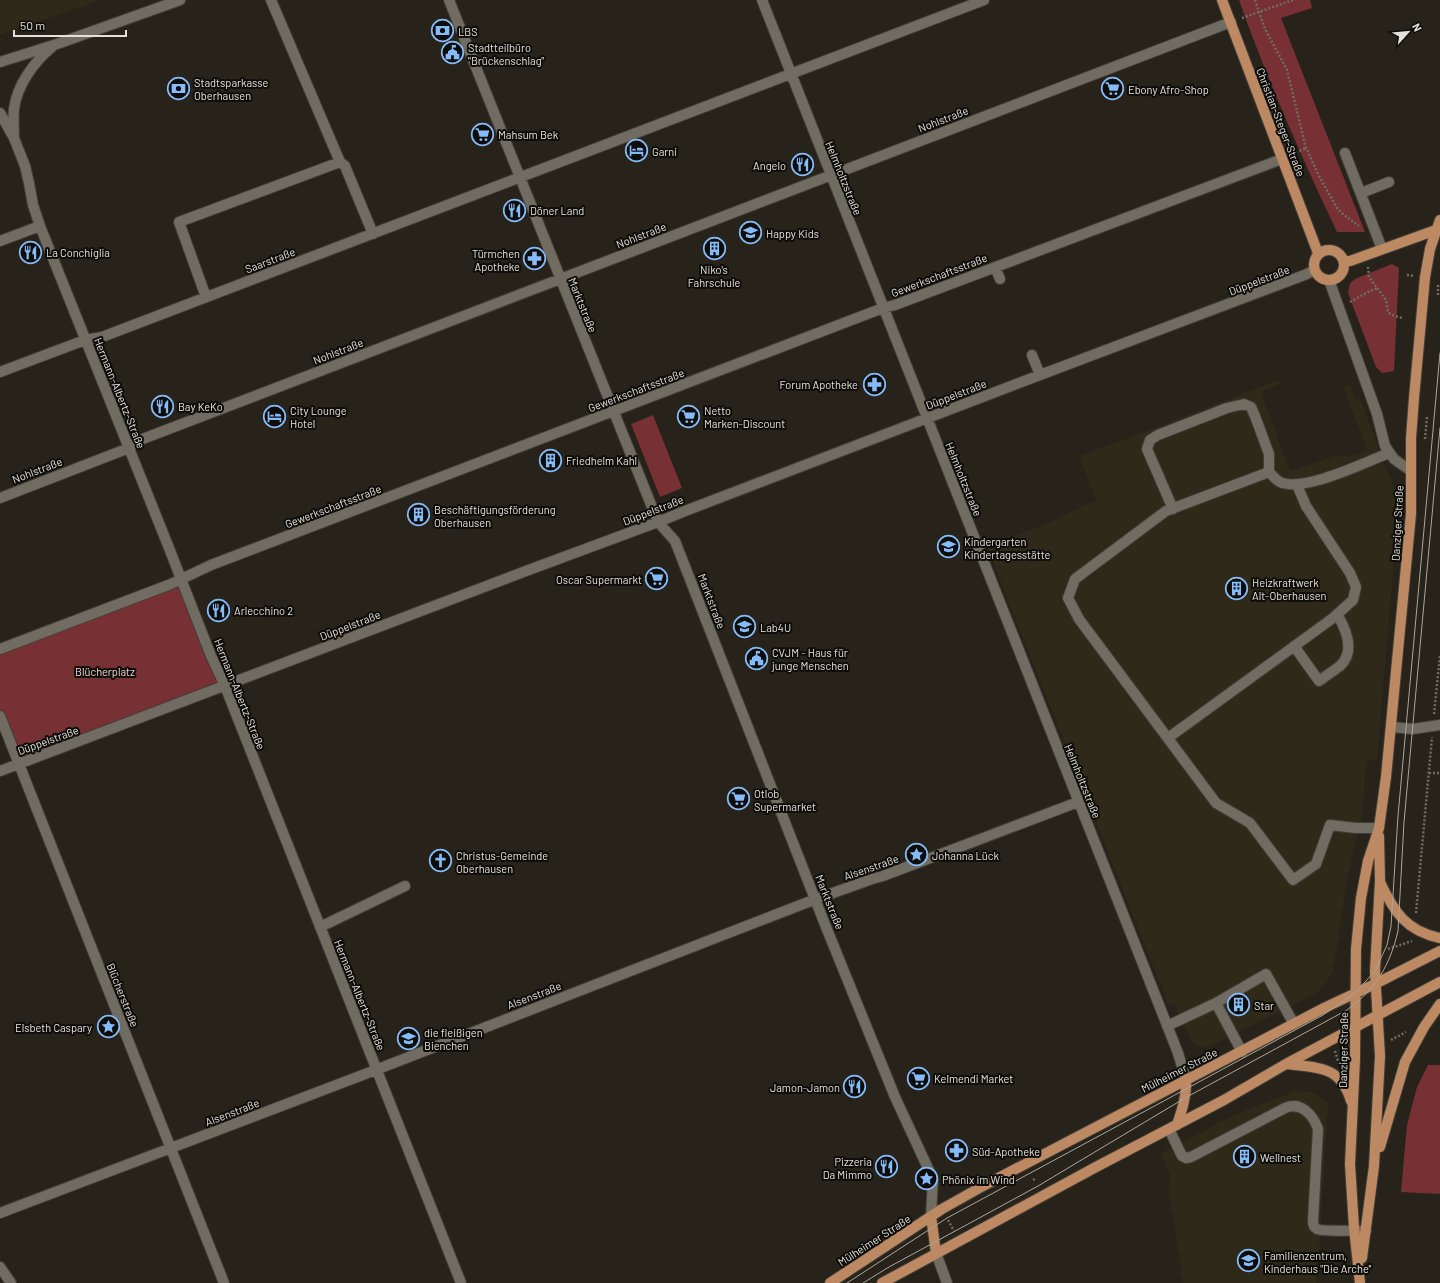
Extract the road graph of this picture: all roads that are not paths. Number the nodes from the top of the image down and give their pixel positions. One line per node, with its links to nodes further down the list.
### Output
1 (180, 0): 8 (street)
2 (270, 0): 15 (street)
3 (449, 0): 17 (street, Marktstraße)
4 (762, 0): 10 (street, Helmholtzstraße)
5 (984, 0): 10 (street, Saarstraße)
6 (1222, 0): 7 (main road, Christian-Steger-Straße)
7 (1231, 22): 14 (main road, Christian-Steger-Straße); 16 (street, Nohlstraße)
8 (57, 44): 9 (street); 12 (street)
9 (0, 62)
10 (790, 74): 16 (street, Helmholtzstraße); 17 (street, Saarstraße)
11 (0, 113): 12 (street, Hermann-Albertz-Straße)
12 (14, 138): 20 (street, Hermann-Albertz-Straße)
13 (1344, 153): 19 (street)
14 (1282, 159): 25 (main road, Christian-Steger-Straße); 27 (street, Gewerkschaftsstraße)
15 (340, 162): 22 (street); 32 (street)
16 (830, 175): 30 (street, Nohlstraße); 33 (street, Helmholtzstraße)
17 (521, 177): 22 (street, Saarstraße); 30 (street, Marktstraße)
18 (1389, 182): 19 (street)
19 (1361, 193): 24 (street)
20 (40, 226): 23 (street); 34 (street, Hermann-Albertz-Straße)
21 (1439, 226): 24 (main road); 42 (main road, Danziger Straße)
22 (373, 234): 32 (street, Saarstraße)
23 (0, 241)
24 (1382, 249): 26 (main road)
25 (1318, 253): 26 (main road); 28 (main road)
26 (1344, 261): 31 (main road)
27 (995, 267): 29 (street); 33 (street, Gewerkschaftsstraße)
28 (1314, 270): 31 (main road); 37 (street, Düppelstraße)
29 (1000, 278)
30 (560, 279): 38 (street, Marktstraße); 40 (street, Nohlstraße)
31 (1329, 280): 41 (street)
32 (206, 297): 34 (street, Saarstraße)
33 (883, 308): 38 (street, Gewerkschaftsstraße); 39 (street, Helmholtzstraße)
34 (85, 340): 36 (street, Saarstraße); 40 (street, Hermann-Albertz-Straße)
35 (1032, 355): 37 (street)
36 (0, 372)
37 (1040, 375): 39 (street, Düppelstraße)
38 (613, 412): 47 (street, Marktstraße); 48 (street, Gewerkschaftsstraße)
39 (927, 418): 47 (street, Düppelstraße); 59 (street, Helmholtzstraße)
40 (129, 448): 45 (street, Nohlstraße); 48 (street, Hermann-Albertz-Straße)
41 (1389, 453): 42 (street); 44 (street)
42 (1411, 471): 55 (main road, Danziger Straße)
43 (1269, 472): 44 (street); 46 (street); 46 (street)
44 (1297, 485): 49 (street)
45 (0, 498)
46 (1173, 508): 56 (street)
47 (658, 522): 52 (street, Düppelstraße); 63 (street, Marktstraße)
48 (181, 580): 51 (street, Gewerkschaftsstraße); 52 (street, Hermann-Albertz-Straße)
49 (1337, 614): 50 (street); 50 (street)
50 (1294, 646): 56 (street)
51 (0, 649)
52 (225, 686): 57 (street, Düppelstraße); 64 (street, Hermann-Albertz-Straße)
53 (0, 716): 57 (street, Blücherstraße)
54 (1437, 726): 55 (street)
55 (1391, 727): 60 (main road, Danziger Straße)
56 (1168, 738): 60 (street)
57 (18, 764): 58 (street, Düppelstraße); 82 (street, Blücherstraße)
58 (0, 771)
59 (1078, 802): 63 (street, Alsenstraße); 74 (street, Helmholtzstraße)
60 (1379, 828): 61 (main road, Danziger Straße); 69 (main road, Danziger Straße)
61 (1380, 881): 65 (main road); 68 (main road, Danziger Straße)
62 (405, 886): 64 (street)
63 (816, 899): 78 (street, Alsenstraße); 85 (street, Marktstraße)
64 (320, 927): 78 (street, Hermann-Albertz-Straße)
65 (1440, 938)
66 (1440, 951): 68 (main road, Mülheimer Straße)
67 (1440, 982): 72 (main road)
68 (1375, 984): 69 (main road, Mülheimer Straße); 72 (main road, Danziger Straße)
69 (1355, 993): 73 (main road, Mülheimer Straße); 75 (main road, Danziger Straße)
70 (1216, 1003): 73 (street); 74 (street); 76 (street)
71 (1440, 1004): 83 (main road)
72 (1377, 1016): 75 (main road); 83 (main road, Danziger Straße)
73 (1294, 1024): 76 (main road, Mülheimer Straße)
74 (1168, 1026): 79 (street, Helmholtzstraße)
75 (1356, 1027): 77 (main road); 80 (main road, Danziger Straße)
76 (1242, 1052): 79 (main road, Mülheimer Straße)
77 (1286, 1064): 80 (main road); 81 (main road)
78 (377, 1069): 82 (street, Alsenstraße); 93 (street, Hermann-Albertz-Straße)
79 (1186, 1080): 81 (main road); 85 (main road, Mülheimer Straße)
80 (1353, 1109): 86 (main road, Danziger Straße)
81 (1173, 1127): 86 (street); 88 (main road)
82 (171, 1148): 84 (street, Alsenstraße); 92 (street, Blücherstraße)
83 (1374, 1166): 87 (main road, Danziger Straße)
84 (0, 1213)
85 (931, 1216): 88 (main road); 94 (main road, Mülheimer Straße)
86 (1354, 1230): 87 (street); 90 (main road, Danziger Straße)
87 (1366, 1230): 90 (main road, Danziger Straße)
88 (936, 1253): 95 (main road); 96 (street)
89 (0, 1267): 91 (street)
90 (1360, 1279)
91 (11, 1283)
92 (224, 1283)
93 (461, 1283)
94 (830, 1283)
95 (882, 1283)
96 (947, 1283)

